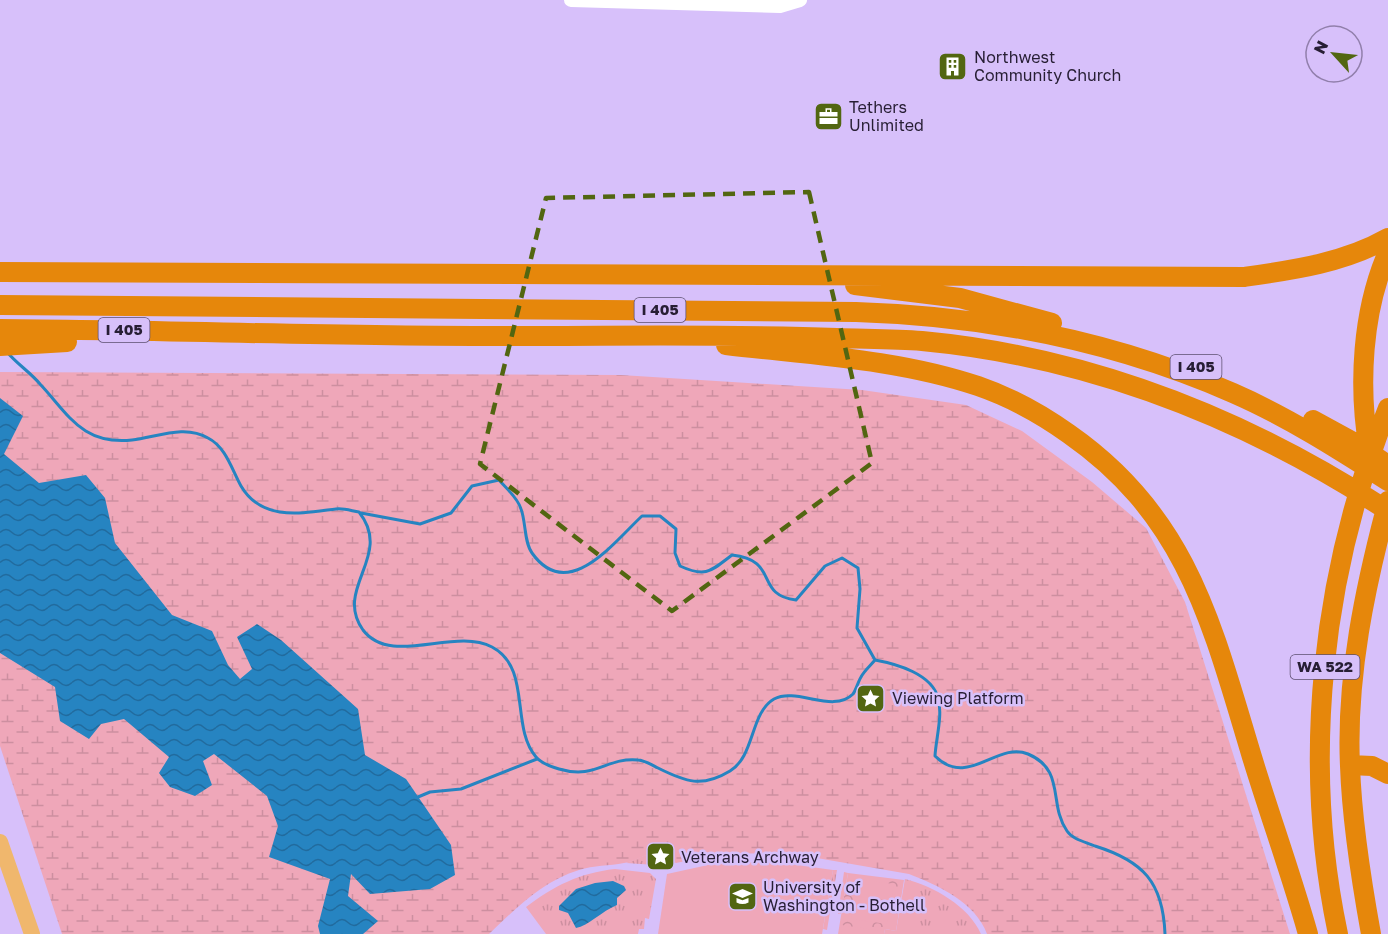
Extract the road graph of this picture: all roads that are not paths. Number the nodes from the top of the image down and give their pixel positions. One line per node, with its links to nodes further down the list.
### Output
1 (571, 0): 2 (street)
2 (800, 0)
3 (1388, 238): 5 (highway)
4 (1388, 252): 5 (highway); 20 (highway)
5 (1341, 258): 7 (highway)
6 (0, 272): 7 (highway)
7 (784, 276): 11 (highway)
8 (0, 296): 11 (highway, I 405)
9 (5, 321): 10 (highway, I 405); 15 (highway, I 405)
10 (232, 331): 12 (highway, I 405); 13 (highway)
11 (1082, 332): 15 (highway, I 405)
12 (687, 334): 15 (highway, I 405); 25 (highway)
13 (0, 346)
14 (1388, 408): 26 (highway, WA 522)
15 (1297, 434): 16 (highway, I 405); 17 (highway, I 405); 18 (highway, I 405); 19 (highway, I 405)
16 (1388, 465)
17 (1388, 481)
18 (1388, 500): 21 (highway, WA 522)
19 (1388, 511)
20 (1388, 517)
21 (1350, 765): 22 (highway); 27 (highway, WA 522)
22 (1388, 774)
23 (0, 842): 24 (main road)
24 (32, 934)
25 (1308, 934)
26 (1338, 934)
27 (1371, 934)

